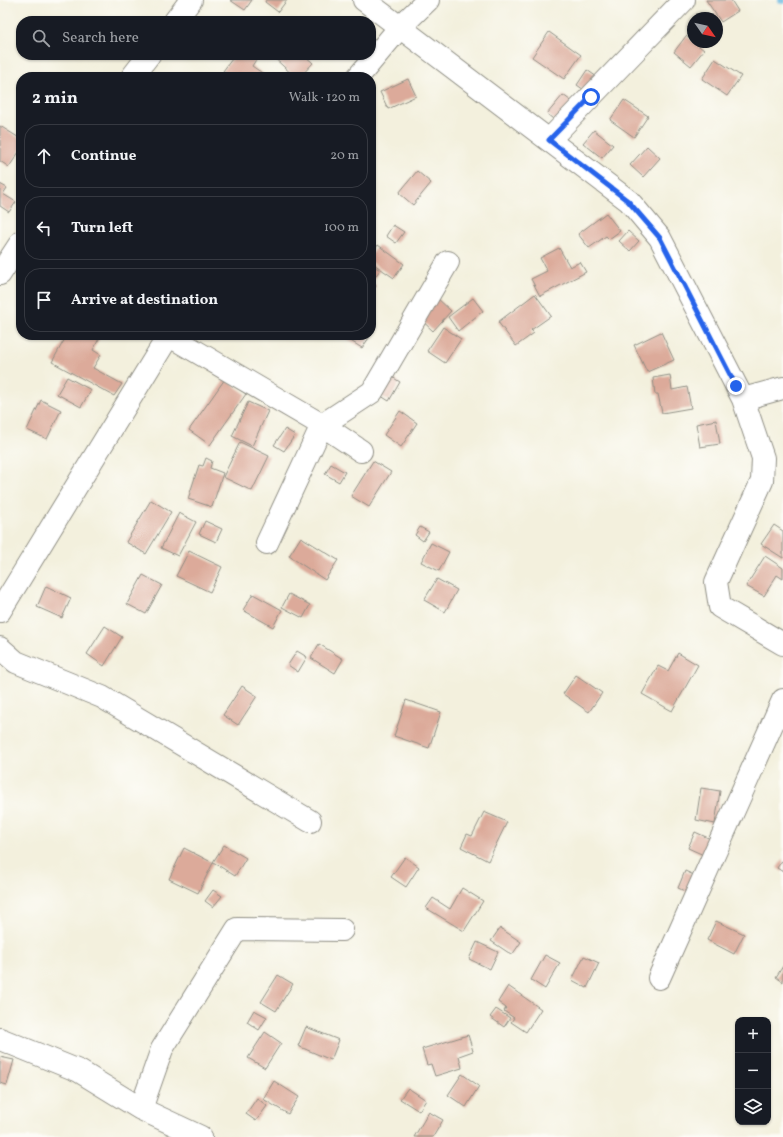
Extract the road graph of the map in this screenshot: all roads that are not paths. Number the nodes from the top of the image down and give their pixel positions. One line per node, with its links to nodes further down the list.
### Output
1 (192, 0): 5 (street)
2 (364, 0): 6 (street)
3 (428, 0): 6 (street)
4 (684, 0): 12 (street)
5 (179, 16)
6 (400, 27): 7 (street); 12 (street)
7 (376, 56)
8 (145, 60): 10 (street)
9 (372, 60): 11 (street)
10 (136, 72)
11 (362, 72)
12 (549, 140): 19 (street)
13 (14, 249): 15 (street)
14 (448, 262): 20 (street)
15 (0, 274)
16 (166, 340): 23 (street)
17 (178, 340): 20 (street)
18 (783, 388): 19 (street)
19 (743, 399): 24 (street)
20 (322, 425): 21 (street); 22 (street)
21 (360, 451)
22 (267, 543)
23 (0, 611)
24 (783, 644)
25 (0, 648): 27 (street)
26 (783, 700): 29 (street)
27 (310, 821)
28 (342, 930): 31 (street)
29 (659, 978)
30 (0, 1039): 31 (street)
31 (141, 1109): 32 (street)
32 (201, 1137)

